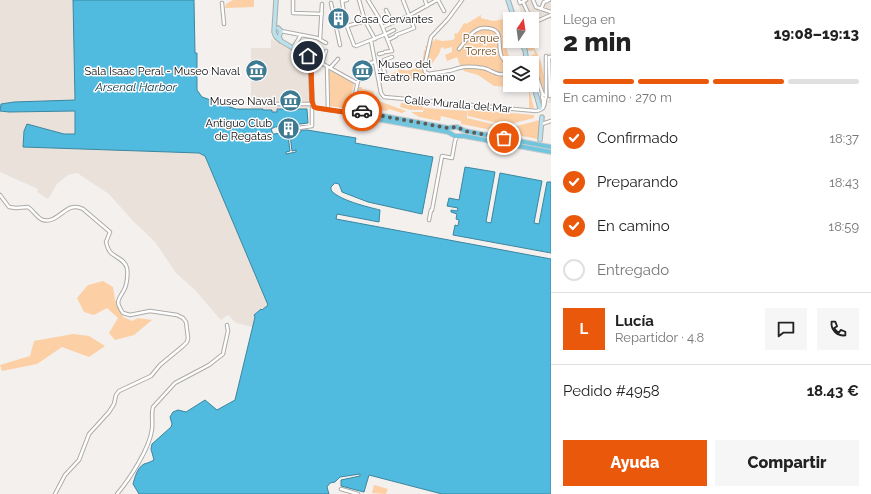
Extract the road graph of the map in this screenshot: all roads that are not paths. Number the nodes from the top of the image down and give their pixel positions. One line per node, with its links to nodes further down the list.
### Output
1 (277, 0): 34 (main road); 35 (main road)
2 (293, 0): 24 (street)
3 (348, 0): 13 (street)
4 (359, 0): 28 (street)
5 (368, 0): 32 (street)
6 (403, 0): 26 (street)
7 (425, 0): 18 (street)
8 (437, 0): 18 (street); 21 (street)
9 (462, 0): 46 (street)
10 (508, 0): 22 (main road)
11 (533, 0): 19 (street)
12 (549, 0): 19 (street)
13 (342, 1): 31 (street)
14 (522, 1): 23 (street)
15 (222, 3): 30 (street)
16 (331, 3): 44 (street)
17 (322, 4): 24 (street)
18 (427, 6): 26 (street)
19 (541, 9): 25 (street)
20 (386, 10): 29 (street)
21 (444, 11)
22 (512, 12)
23 (528, 12)
24 (322, 14): 38 (street)
25 (551, 14): 27 (street)
26 (410, 16): 29 (street); 40 (street)
27 (539, 18)
28 (365, 21): 31 (street); 39 (street)
29 (392, 22): 32 (street)
30 (224, 24)
31 (347, 26): 41 (street)
32 (383, 27): 36 (street)
33 (394, 30): 36 (street)
34 (280, 31): 35 (main road); 35 (main road); 37 (street); 42 (main road)
35 (274, 32): 42 (main road)
36 (386, 34): 39 (street); 40 (street)
37 (301, 35): 38 (street); 45 (street)
38 (319, 39): 43 (street)
39 (375, 39): 41 (street)
40 (388, 40): 48 (street)
41 (371, 41): 48 (street)
42 (284, 43): 45 (main road)
43 (326, 43)
44 (340, 45)
45 (293, 48): 53 (main road)
46 (459, 49)
47 (326, 51): 56 (street)
48 (376, 55): 55 (street)
49 (546, 56): 63 (street)
50 (392, 57): 54 (street)
51 (551, 57): 63 (street)
52 (338, 59): 58 (street)
53 (311, 60): 56 (street); 65 (main road)
54 (384, 60)
55 (375, 62): 57 (street); 66 (street, Calle Muralla del Mar)
56 (322, 63): 58 (street)
57 (360, 65)
58 (328, 67): 67 (street); 69 (street)
59 (383, 67): 60 (street)
60 (385, 73)
61 (539, 80): 63 (street)
62 (535, 92): 66 (main road)
63 (546, 97): 66 (street)
64 (277, 104): 65 (street)
65 (313, 104): 67 (street); 76 (street)
66 (540, 109)
67 (328, 110): 69 (street)
68 (363, 112): 70 (main road); 71 (main road); 75 (main road)
69 (352, 113): 70 (street)
70 (357, 114): 71 (main road)
71 (362, 117): 77 (main road)
72 (542, 117): 74 (main road)
73 (551, 121): 74 (street)
74 (542, 124): 78 (main road)
75 (457, 128): 77 (main road); 77 (main road); 78 (main road)
76 (292, 129)
77 (456, 135): 78 (main road); 82 (street)
78 (537, 144): 79 (main road); 80 (main road)
79 (551, 147)
80 (551, 152)
81 (0, 195): 85 (street)
82 (429, 220)
83 (227, 325): 86 (street)
84 (341, 489): 87 (street)
85 (55, 494)
86 (117, 494)
87 (358, 494)

